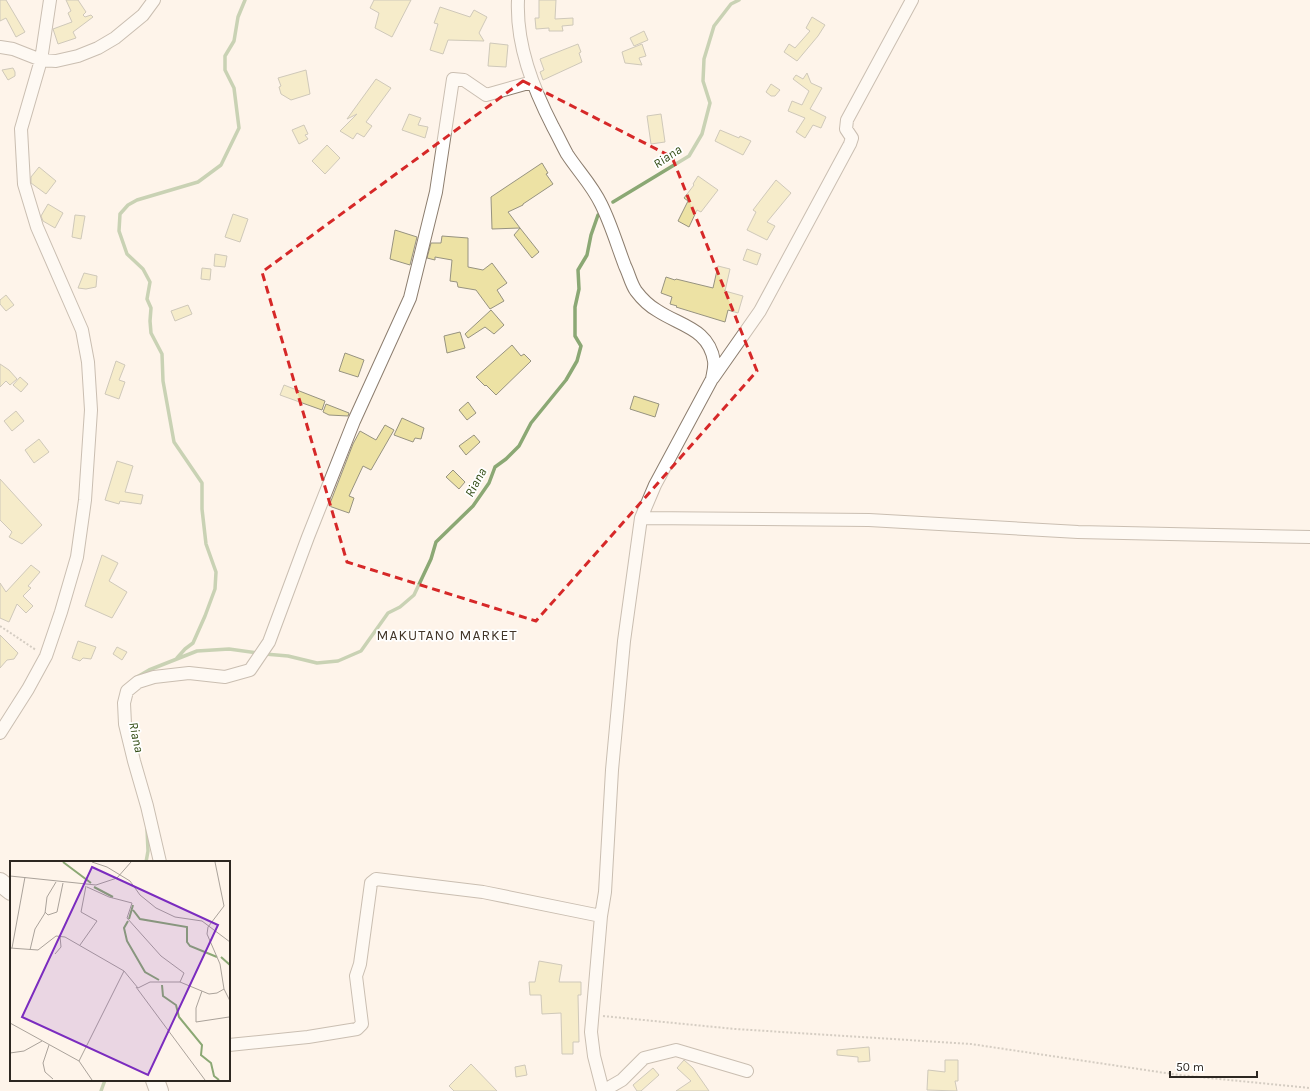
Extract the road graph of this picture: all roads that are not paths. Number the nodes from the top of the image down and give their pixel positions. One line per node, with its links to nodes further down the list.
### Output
1 (50, 0): 6 (street)
2 (154, 0): 6 (street)
3 (518, 0): 7 (street)
4 (912, 0): 8 (street)
5 (0, 47): 6 (street)
6 (41, 60): 11 (street)
7 (532, 82): 8 (street); 12 (street)
8 (712, 379): 9 (street)
9 (641, 518): 10 (street); 15 (street)
10 (1310, 537)
11 (0, 732)
12 (160, 861)
13 (0, 882): 14 (main road)
14 (10, 890)
15 (601, 916): 16 (street); 20 (street)
16 (230, 1045)
17 (747, 1071): 20 (street)
18 (156, 1081): 19 (main road)
19 (159, 1091)
20 (603, 1091)

